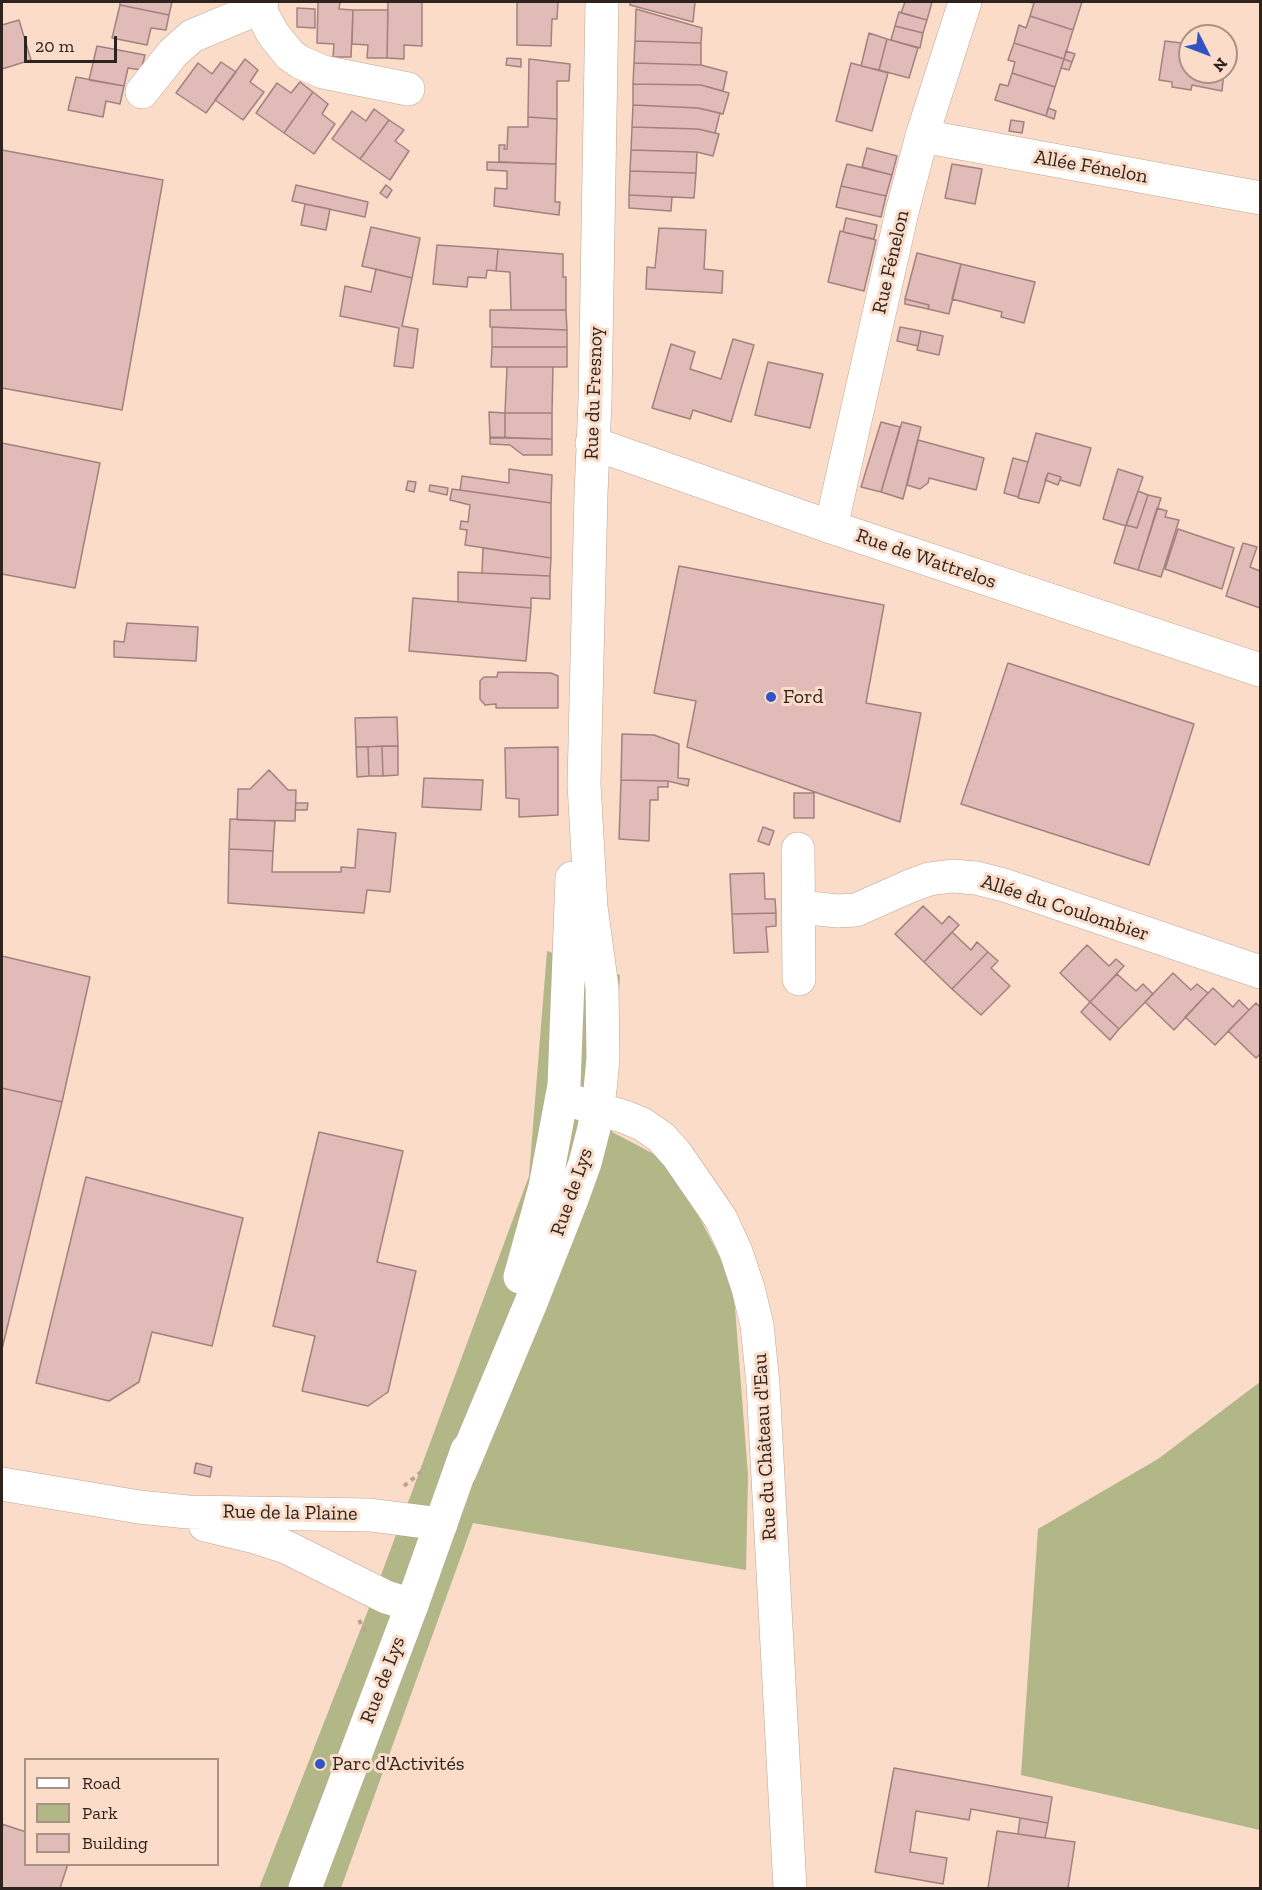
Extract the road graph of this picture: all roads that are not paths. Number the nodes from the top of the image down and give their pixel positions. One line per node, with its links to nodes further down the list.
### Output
1 (602, 2): 8 (street, Rue du Fresnoy)
2 (965, 2): 6 (street, Rue Fénelon)
3 (260, 5): 4 (street); 5 (street)
4 (408, 89)
5 (142, 92)
6 (922, 135): 7 (street, Allée Fénelon); 9 (street, Rue Fénelon)
7 (1260, 198)
8 (592, 443): 9 (street, Rue de Wattrelos); 12 (street, Rue du Fresnoy)
9 (831, 527): 10 (street, Rue de Wattrelos)
10 (1260, 670)
11 (798, 849): 13 (street)
12 (580, 893): 16 (street, Rue de Lys); 17 (street, Rue de Lys)
13 (799, 907): 14 (street, Allée du Coulombier); 15 (street)
14 (1260, 972)
15 (799, 979)
16 (562, 1098): 17 (street, Rue du Château d'Eau); 18 (street, Rue de Lys)
17 (597, 1108): 18 (street, Rue de Lys); 24 (street, Rue du Château d'Eau)
18 (460, 1472): 21 (street, Rue de Lys)
19 (2, 1484): 20 (street, Rue de la Plaine)
20 (139, 1508): 21 (street, Rue de la Plaine); 22 (street, Rue de la Plaine)
21 (441, 1524): 22 (street, Rue de Lys)
22 (412, 1605): 23 (street, Rue de Lys)
23 (305, 1888)
24 (790, 1888)

